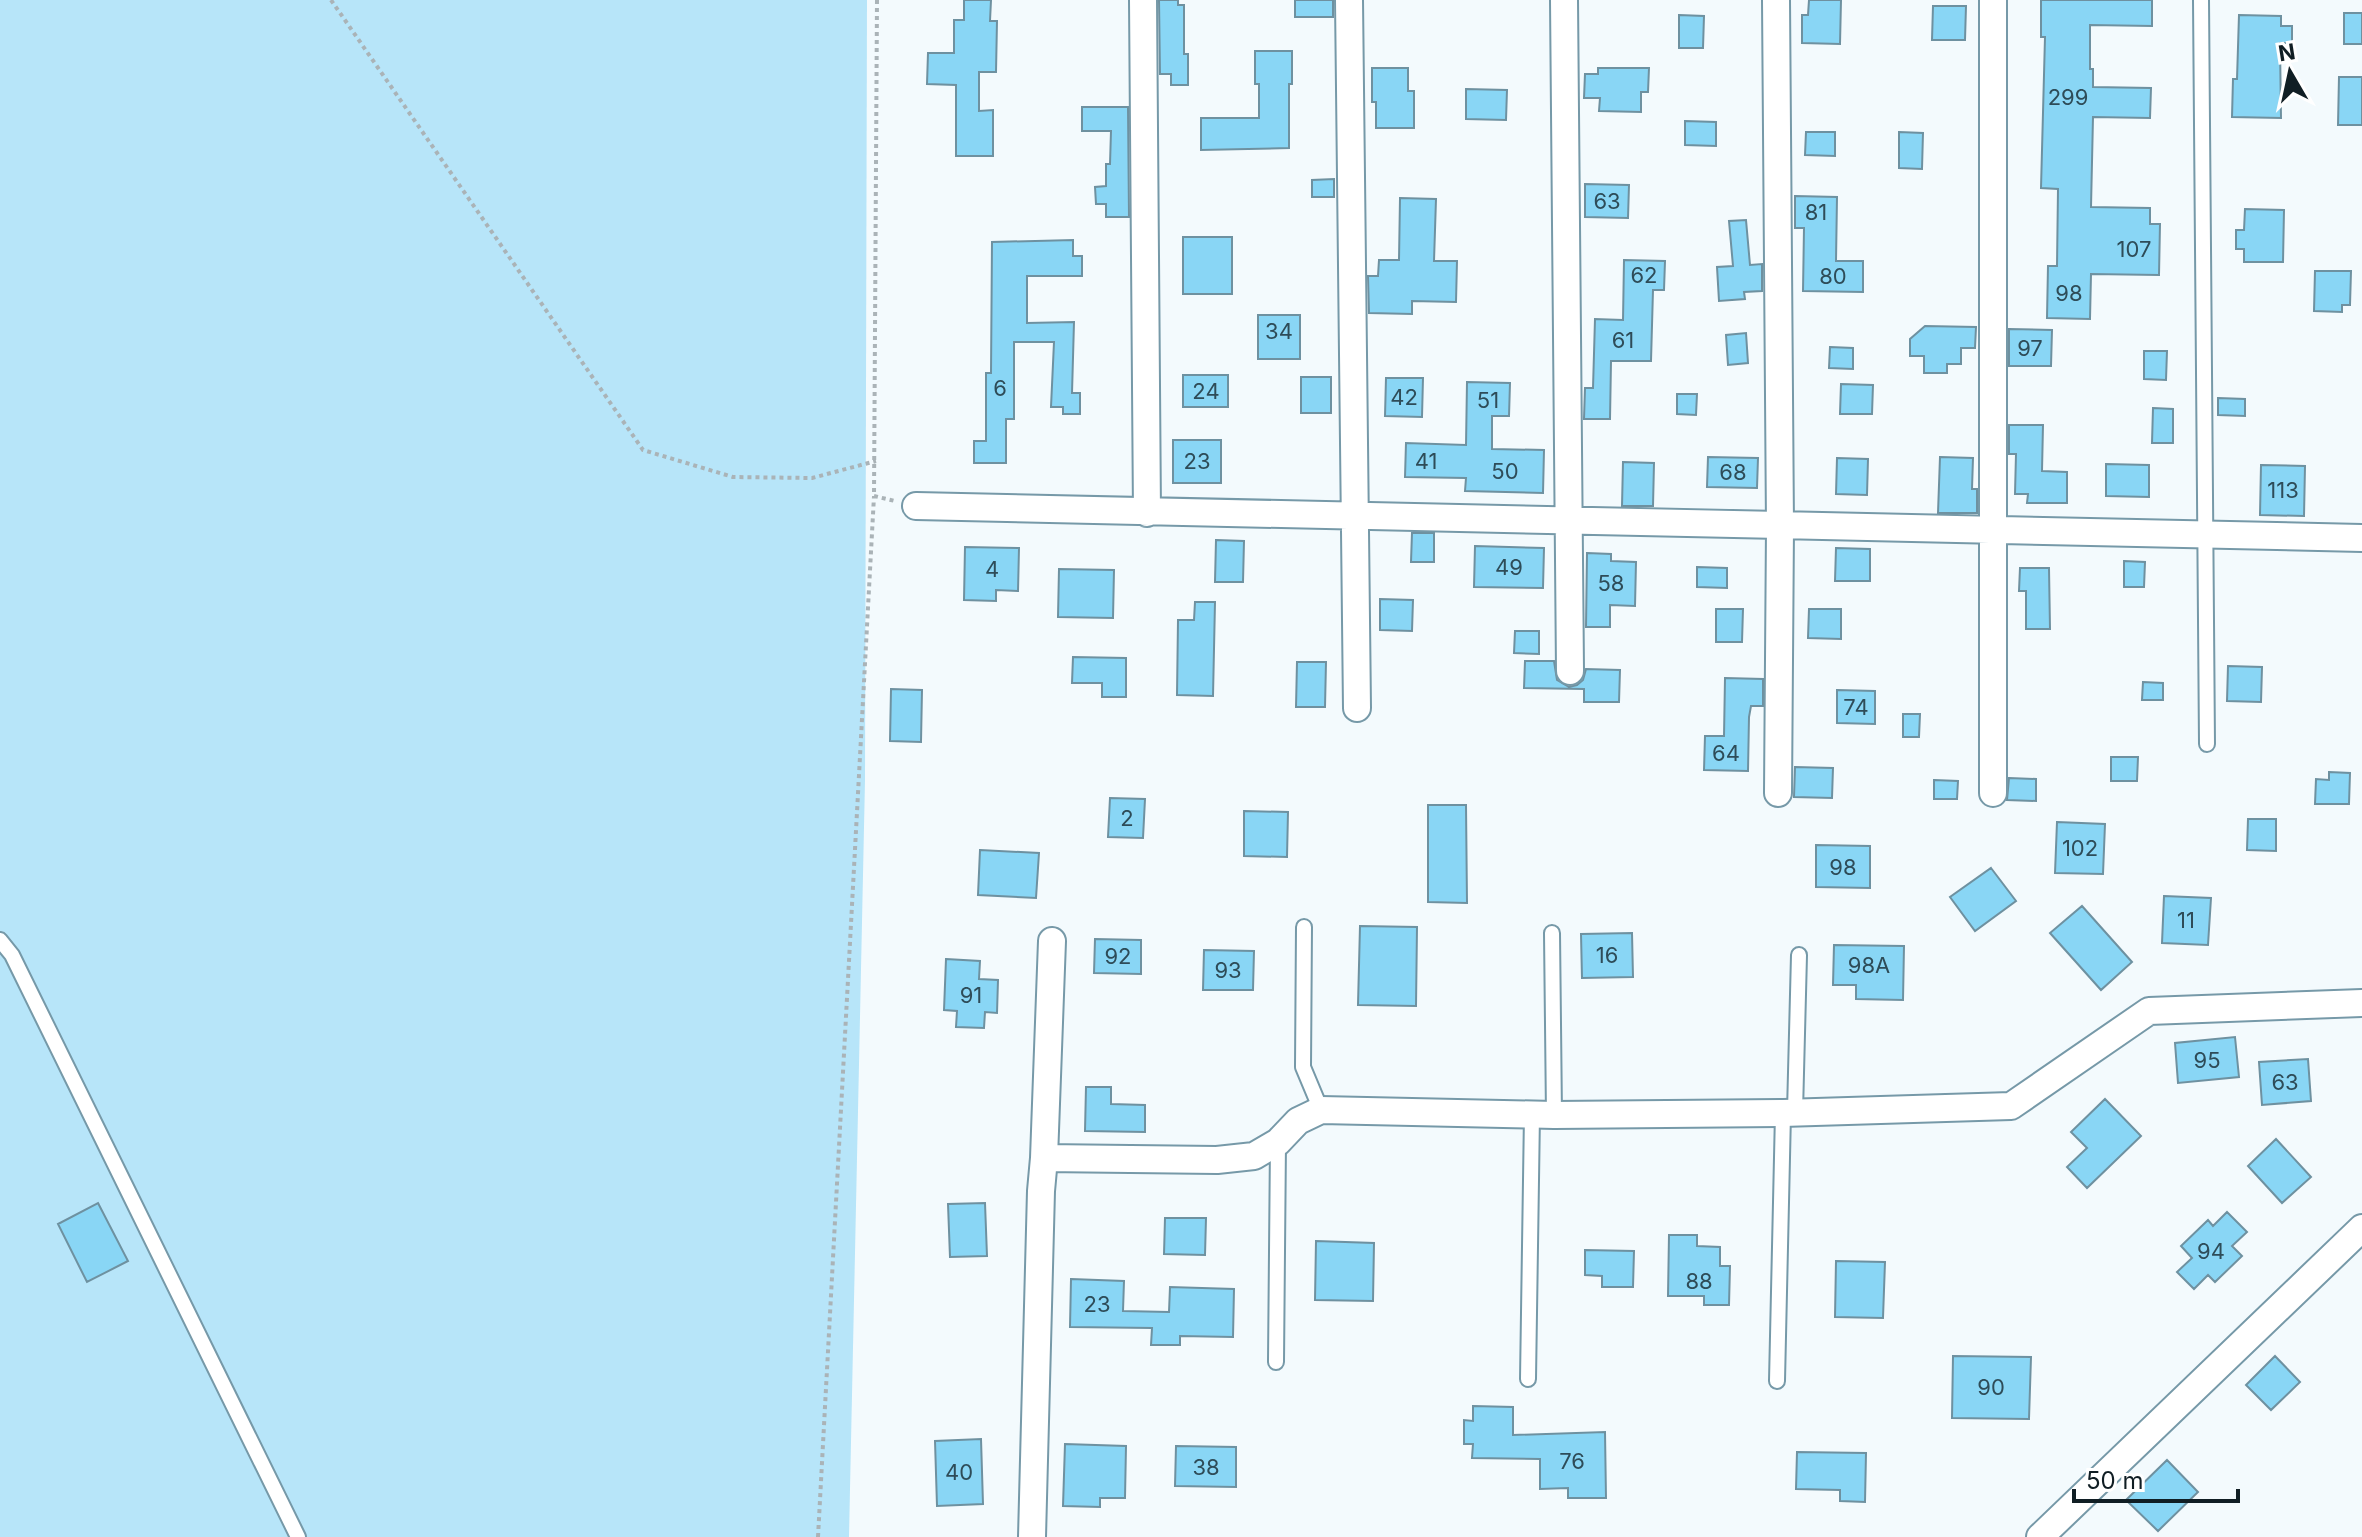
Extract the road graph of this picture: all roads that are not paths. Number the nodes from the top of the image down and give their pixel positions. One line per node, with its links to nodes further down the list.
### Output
1 (1143, 0): 8 (street)
2 (1349, 0): 9 (street)
3 (1564, 0): 10 (street)
4 (1776, 0): 11 (street)
5 (1993, 0): 12 (street)
6 (2201, 0): 13 (lane)
7 (916, 506): 8 (street)
8 (1147, 513): 9 (street)
9 (1355, 515): 10 (street); 16 (street)
10 (1569, 522): 11 (street); 15 (street)
11 (1780, 527): 12 (street); 18 (street)
12 (1992, 530): 13 (street); 19 (street)
13 (2206, 536): 14 (street); 17 (lane)
14 (2362, 538)
15 (1570, 671)
16 (1357, 708)
17 (2207, 744)
18 (1778, 793)
19 (1993, 793)
20 (1304, 927): 26 (lane)
21 (1552, 933): 28 (lane)
22 (0, 940): 35 (lane)
23 (1052, 941): 30 (street)
24 (1799, 955): 27 (lane)
25 (2362, 1003): 27 (street)
26 (1321, 1110): 28 (street); 29 (street)
27 (1789, 1112): 28 (street); 34 (lane)
28 (1543, 1115): 33 (lane)
29 (1278, 1142): 30 (street); 32 (lane)
30 (1044, 1158): 36 (street)
31 (2362, 1228): 37 (street)
32 (1276, 1362)
33 (1528, 1379)
34 (1777, 1381)
35 (298, 1537)
36 (1032, 1537)
37 (2040, 1537)

